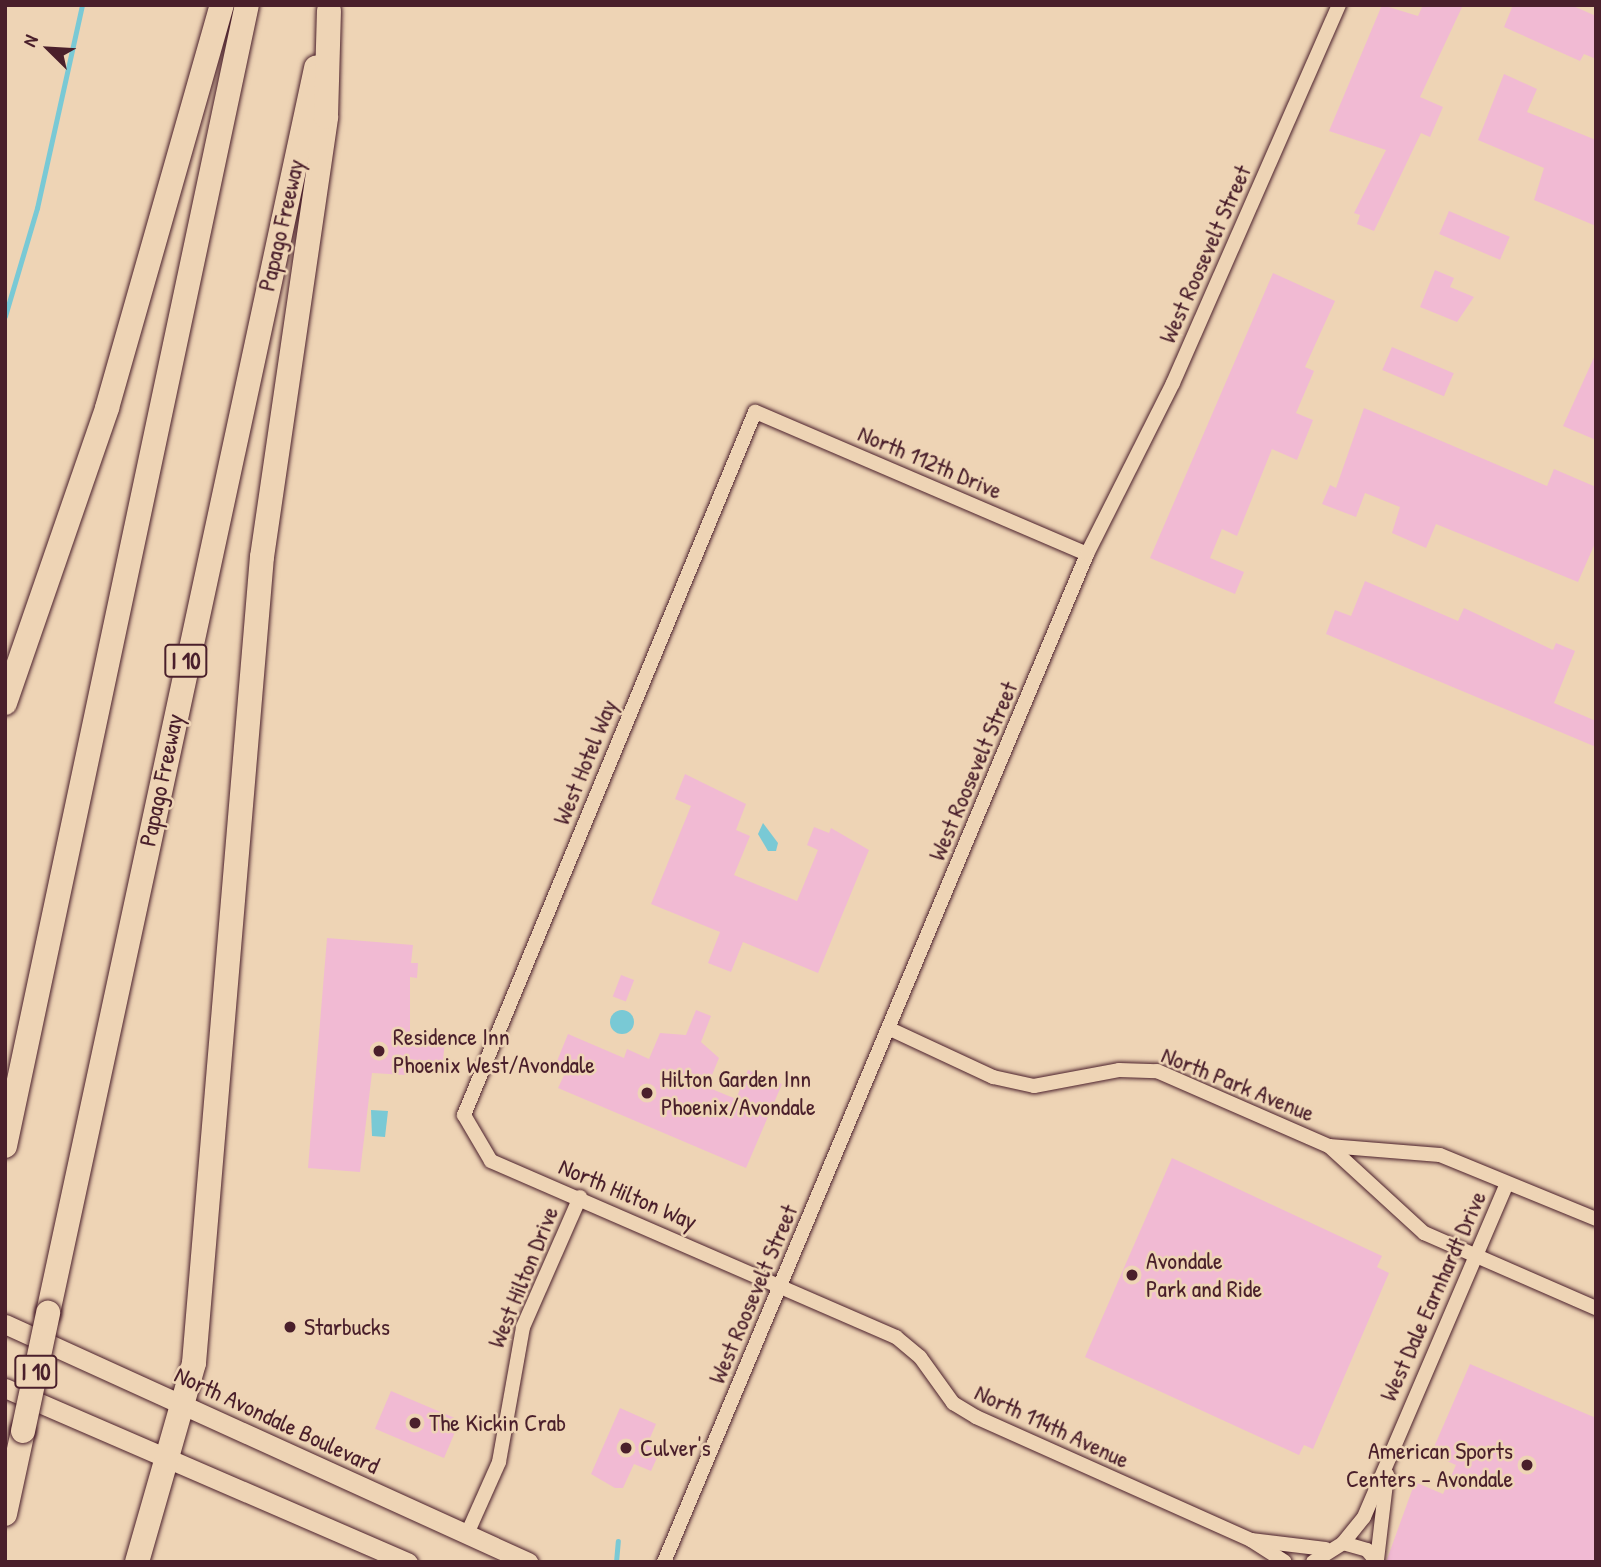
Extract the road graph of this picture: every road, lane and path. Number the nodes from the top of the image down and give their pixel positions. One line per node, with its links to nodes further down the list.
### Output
1 (222, 5): 7 (highway)
2 (247, 5): 10 (highway)
3 (1339, 5): 6 (street, West Roosevelt Street)
4 (330, 8): 20 (highway); 23 (highway, Papago Freeway / I 10, bridge)
5 (755, 412): 6 (street, North 112th Drive); 9 (street, West Hotel Way)
6 (1087, 554): 8 (street, West Roosevelt Street)
7 (5, 703)
8 (890, 1029): 11 (street, North Park Avenue); 16 (street, West Roosevelt Street)
9 (468, 1131): 13 (street, North Hilton Way)
10 (5, 1146)
11 (1329, 1146): 12 (street, North Park Avenue); 15 (street, North Park Avenue)
12 (1507, 1184): 14 (street, North Park Avenue); 15 (street, West Dale Earnhardt Drive)
13 (580, 1197): 16 (street, North Hilton Way); 24 (street, West Hilton Drive)
14 (1596, 1219)
15 (1476, 1256): 17 (street, North Park Avenue); 22 (street, West Dale Earnhardt Drive)
16 (781, 1286): 25 (street, North 114th Avenue); 32 (street, West Roosevelt Street)
17 (1596, 1308)
18 (5, 1324): 20 (main road, North Avondale Boulevard)
19 (5, 1388): 21 (main road)
20 (183, 1403): 21 (highway); 24 (main road, North Avondale Boulevard)
21 (167, 1461): 29 (highway); 30 (main road)
22 (1387, 1467): 26 (street, West Dale Earnhardt Drive); 28 (street, West Dale Earnhardt Drive)
23 (5, 1514)
24 (467, 1534): 31 (main road, North Avondale Boulevard)
25 (1251, 1540): 27 (street); 33 (street)
26 (1343, 1543): 27 (street); 28 (street, West Dale Earnhardt Drive)
27 (1325, 1549): 34 (street)
28 (1377, 1561)
29 (137, 1562)
30 (408, 1562)
31 (528, 1562)
32 (664, 1562)
33 (1284, 1562)
34 (1313, 1562)

